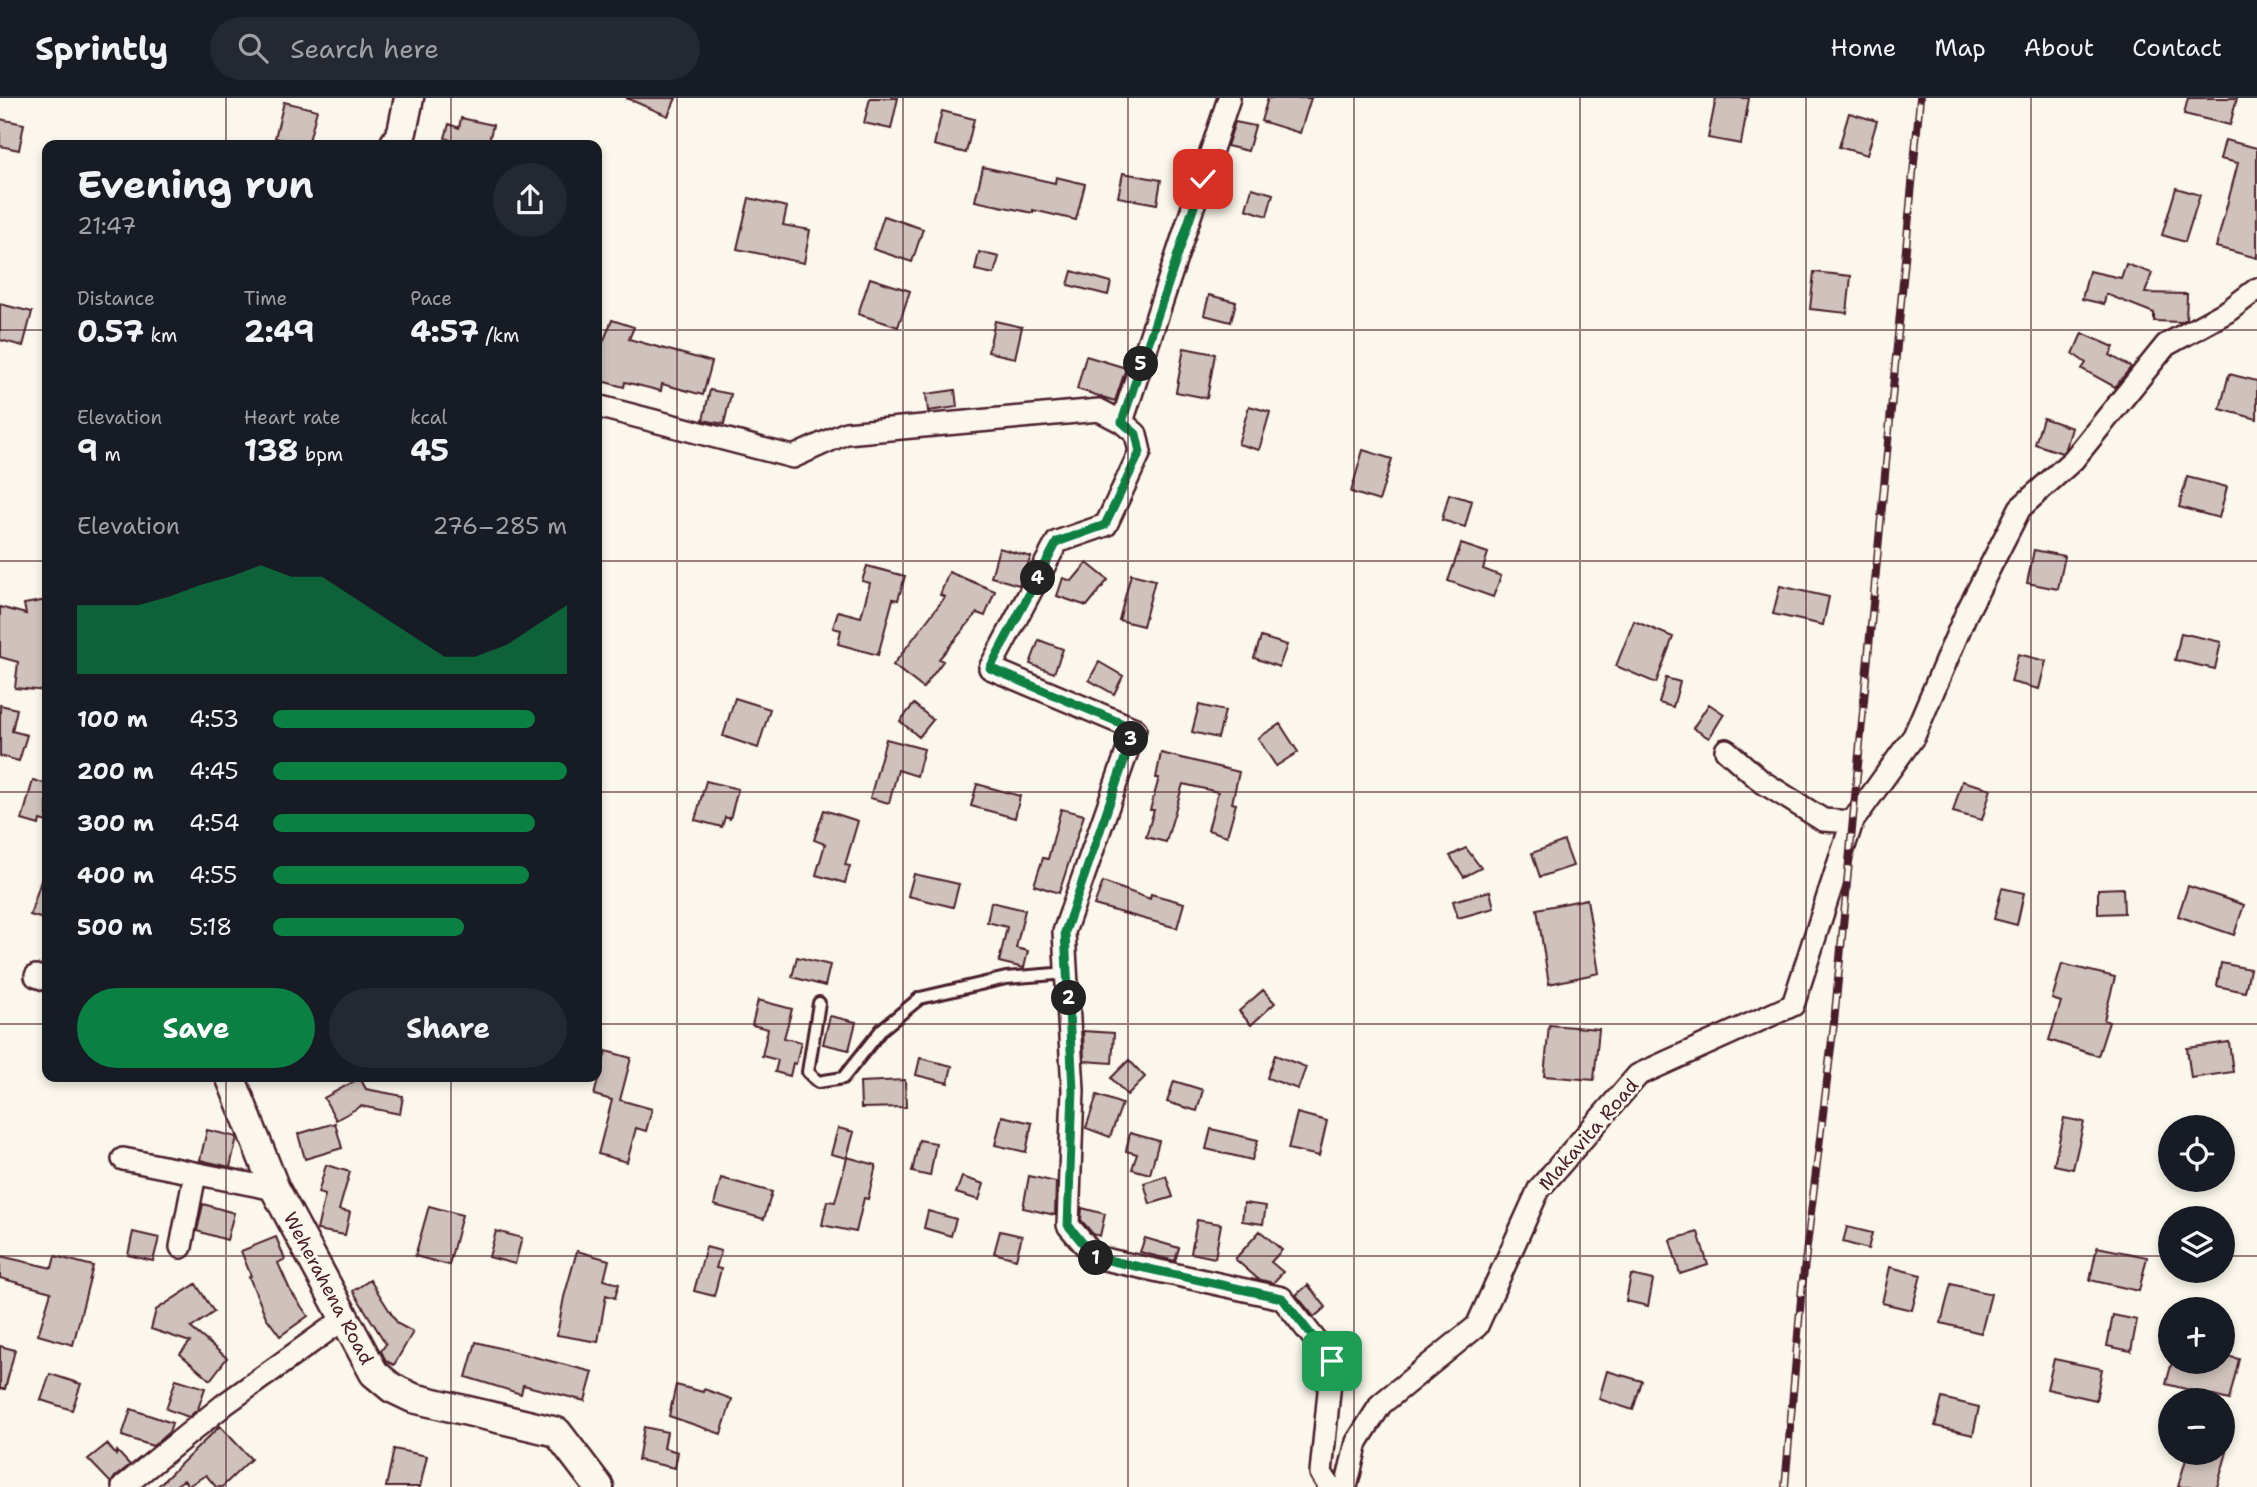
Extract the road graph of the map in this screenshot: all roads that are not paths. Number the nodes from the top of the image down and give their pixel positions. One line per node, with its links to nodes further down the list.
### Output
1 (410, 98): 3 (main road)
2 (1230, 98): 6 (street)
3 (397, 140)
4 (2257, 289): 8 (street, Makavita Road)
5 (602, 407): 6 (street)
6 (1122, 422): 9 (street)
7 (1726, 750): 8 (street)
8 (1852, 822): 20 (street, Makavita Road)
9 (1068, 973): 10 (lane); 19 (street)
10 (819, 1003)
11 (232, 1082): 14 (main road, Weherahena Road)
12 (123, 1160): 13 (street)
13 (195, 1174): 14 (street); 15 (street)
14 (275, 1189): 16 (main road, Weherahena Road)
15 (181, 1247)
16 (345, 1318): 17 (street); 18 (main road, Weherahena Road)
17 (122, 1487)
18 (600, 1487)
19 (1330, 1487)
20 (1346, 1487)

